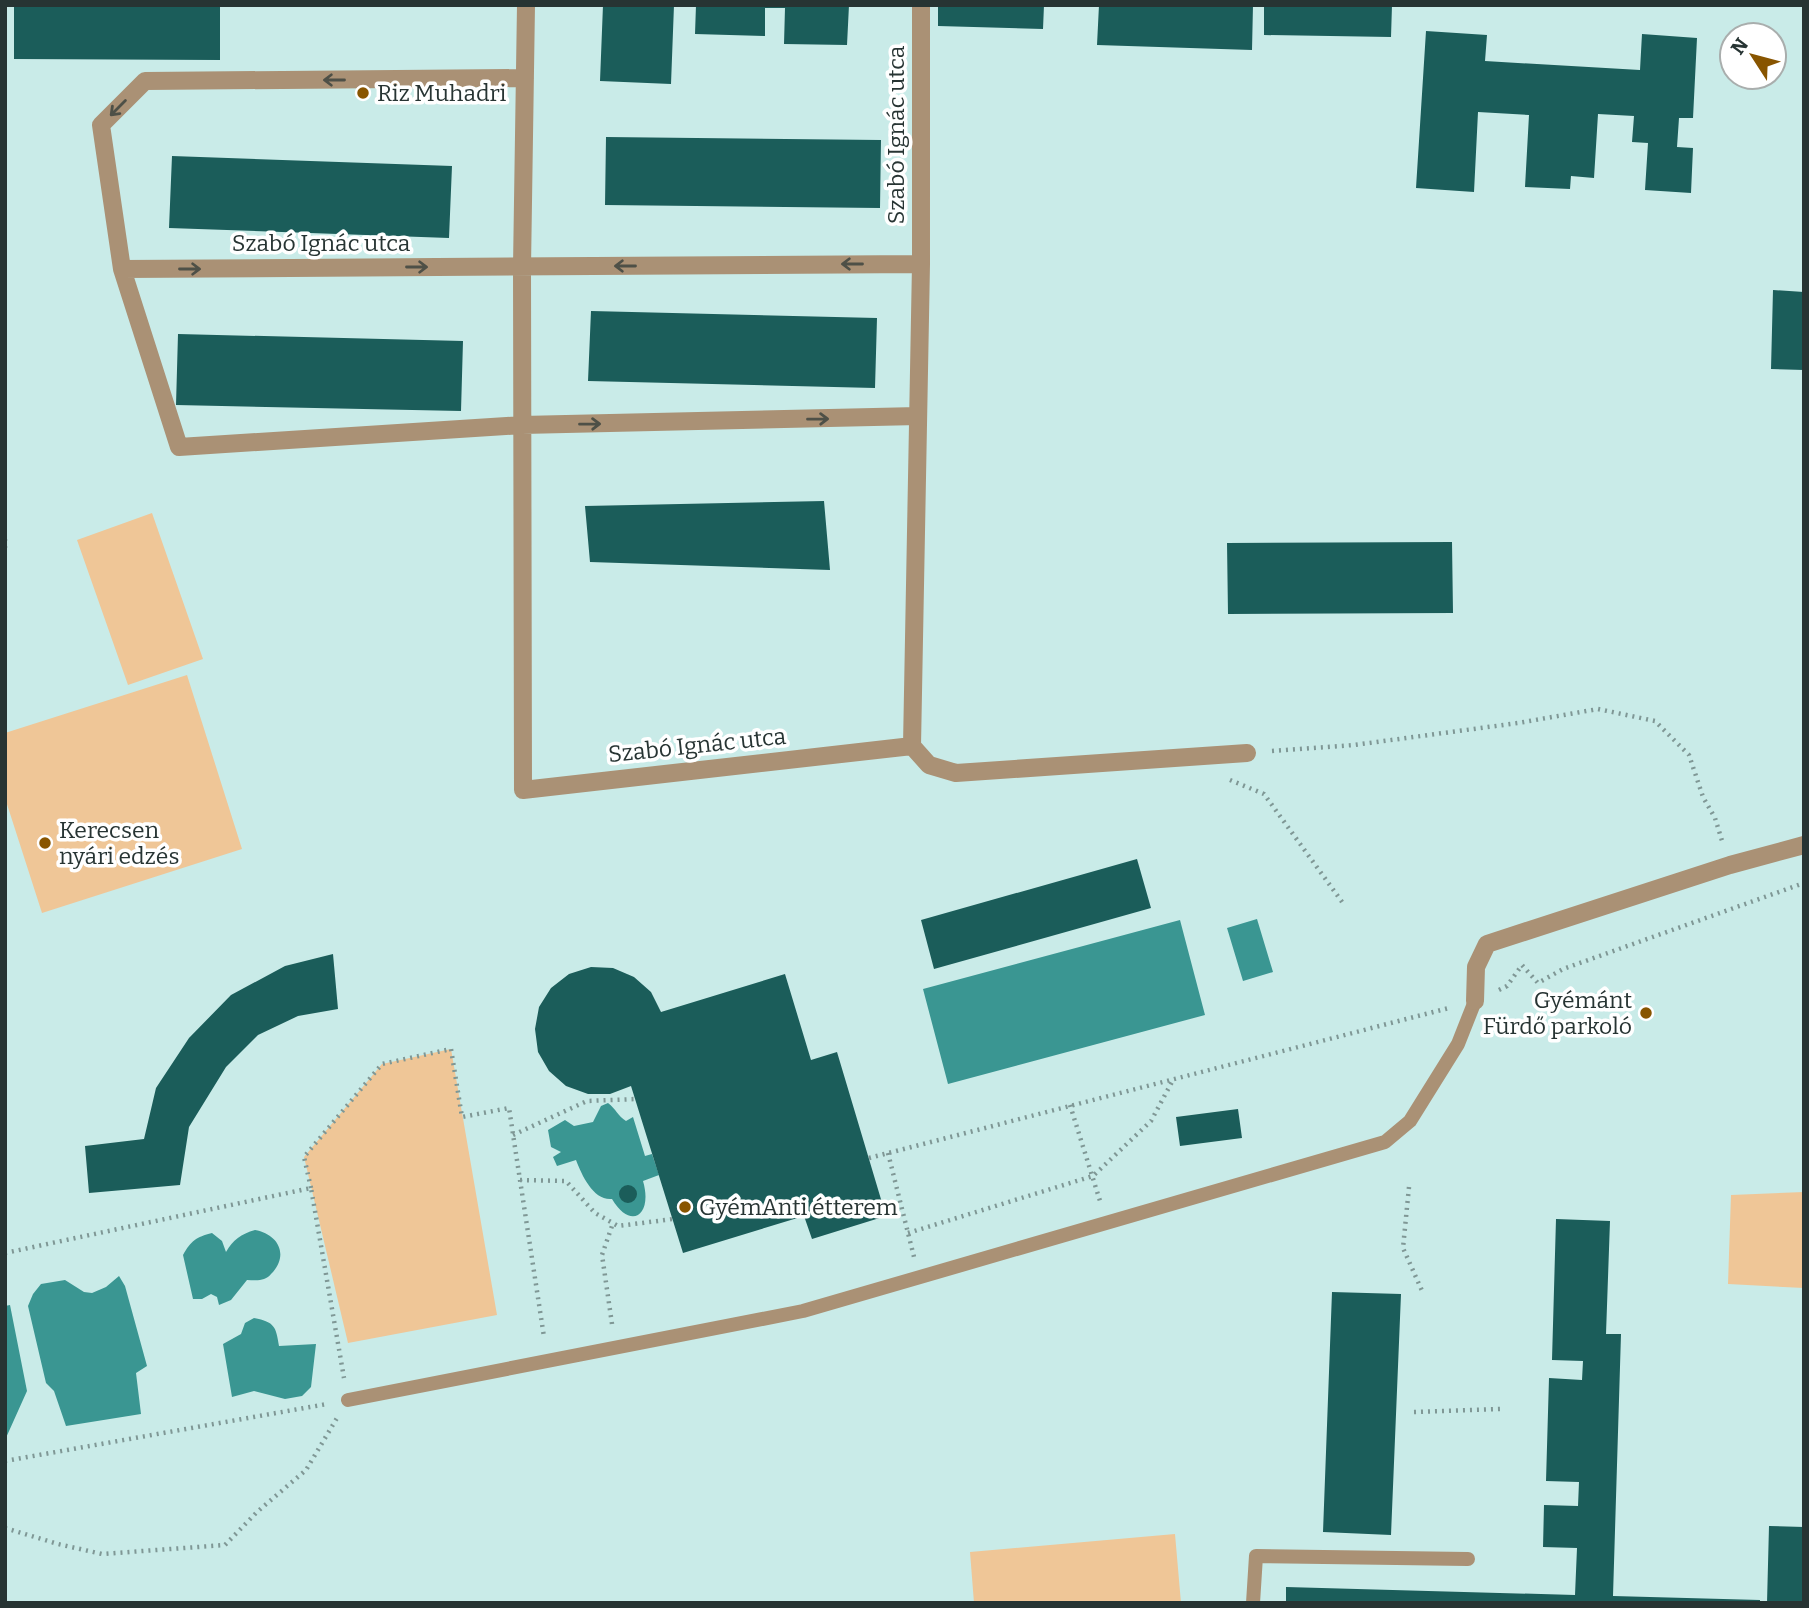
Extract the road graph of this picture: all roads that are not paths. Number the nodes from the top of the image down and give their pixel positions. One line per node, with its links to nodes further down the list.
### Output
1 (526, 5): 3 (street, Szabó Ignác utca)
2 (921, 5): 4 (street, Szabó Ignác utca)
3 (525, 78): 5 (street, Szabó Ignác utca); 6 (street, one-way to 6)
4 (921, 264): 5 (street, Szabó Ignác utca, one-way to 5); 7 (street, Szabó Ignác utca)
5 (522, 267): 6 (street, Szabó Ignác utca, one-way to 5); 8 (street, Szabó Ignác utca)
6 (121, 269): 8 (street)
7 (918, 416): 8 (street, one-way to 7); 9 (street, Szabó Ignác utca)
8 (522, 425): 9 (street, Szabó Ignác utca)
9 (912, 746): 10 (street)
10 (1247, 753)
11 (1804, 845): 12 (street)
12 (1475, 1001): 13 (lane)
13 (348, 1400)
14 (1468, 1559): 15 (lane)
15 (1253, 1603)

